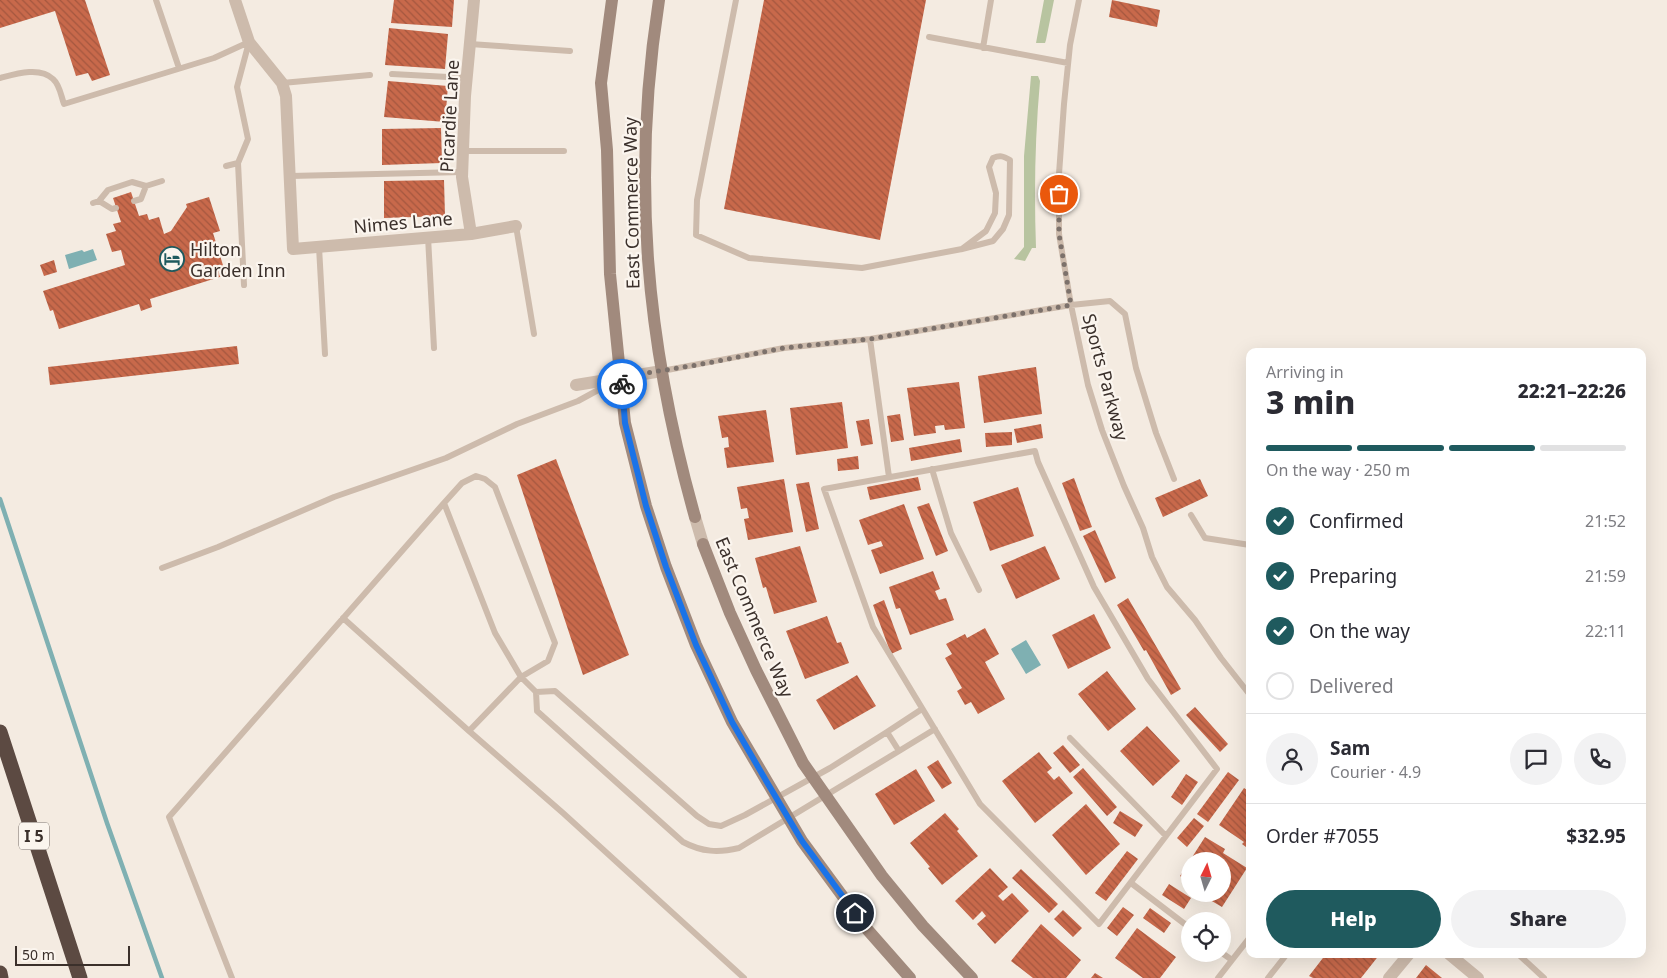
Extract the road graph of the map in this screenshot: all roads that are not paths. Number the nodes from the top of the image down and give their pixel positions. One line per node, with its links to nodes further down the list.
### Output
1 (156, 0): 15 (lane)
2 (235, 0): 10 (street)
3 (474, 0): 11 (street, Picardie Lane)
4 (612, 0): 43 (main road, East Commerce Way)
5 (659, 0): 42 (main road, East Commerce Way)
6 (736, 0): 35 (lane)
7 (991, 0): 12 (lane)
8 (1079, 0): 14 (lane, Sports Parkway)
9 (929, 37): 12 (lane)
10 (249, 42): 15 (lane); 20 (street); 23 (lane)
11 (470, 44): 13 (lane); 19 (street, Picardie Lane)
12 (983, 48): 14 (lane)
13 (570, 51)
14 (1068, 63): 37 (lane, Sports Parkway)
15 (179, 68): 18 (lane)
16 (392, 74): 19 (lane)
17 (370, 75): 20 (lane)
18 (0, 78)
19 (467, 78): 21 (street, Picardie Lane)
20 (282, 83): 26 (street)
21 (463, 151): 22 (lane); 25 (street, Picardie Lane)
22 (564, 151)
23 (238, 163): 24 (lane); 36 (lane)
24 (226, 166)
25 (462, 172): 26 (lane); 32 (street, Picardie Lane)
26 (290, 176): 34 (street, Nimes Lane)
27 (162, 181): 28 (lane)
28 (146, 186): 29 (lane); 30 (lane)
29 (134, 201)
30 (116, 208)
31 (516, 226): 32 (street, Nimes Lane); 38 (lane)
32 (471, 234): 33 (street, Nimes Lane)
33 (428, 237): 34 (street, Nimes Lane); 40 (lane)
34 (319, 247): 41 (lane)
35 (962, 249): 35 (lane)
36 (244, 285)
37 (1071, 305): 39 (lane); 47 (lane); 57 (lane, Sports Parkway)
38 (534, 334)
39 (870, 339): 42 (lane); 46 (lane)
40 (434, 348)
41 (325, 354)
42 (662, 371): 43 (street); 50 (main road, East Commerce Way)
43 (621, 377): 44 (street); 53 (lane); 68 (main road, East Commerce Way)
44 (576, 385)
45 (932, 469): 46 (lane); 54 (lane); 70 (lane)
46 (890, 477): 59 (lane)
47 (1174, 479)
48 (444, 504): 55 (lane); 56 (lane); 56 (lane)
49 (1191, 515): 52 (lane)
50 (695, 517): 51 (street, East Commerce Way)
51 (703, 544): 66 (main road, East Commerce Way)
52 (1246, 544)
53 (162, 568)
54 (979, 590)
55 (343, 618): 61 (lane); 82 (lane)
56 (521, 677): 58 (lane); 61 (lane)
57 (1246, 691)
58 (536, 692): 68 (lane); 69 (lane)
59 (922, 708): 60 (lane); 63 (lane)
60 (935, 729): 65 (lane); 71 (lane)
61 (469, 731): 83 (lane)
62 (0, 732): 81 (highway, I 5)
63 (887, 732): 65 (lane); 66 (lane)
64 (1070, 738): 70 (lane)
65 (899, 751): 67 (lane)
66 (813, 778): 67 (main road, East Commerce Way); 68 (lane)
67 (825, 796): 69 (lane); 85 (main road, East Commerce Way)
68 (776, 798): 69 (main road, East Commerce Way)
69 (788, 818): 84 (main road, East Commerce Way)
70 (1166, 836): 71 (lane)
71 (1131, 882): 72 (lane)
72 (1181, 921)
73 (1246, 942): 78 (lane)
74 (1284, 958): 87 (lane)
75 (1406, 958): 88 (street)
76 (1454, 958): 89 (street)
77 (1522, 958): 90 (lane)
78 (1232, 960): 86 (lane)
79 (0, 973): 80 (highway)
80 (2, 978)
81 (81, 978)
82 (232, 978)
83 (744, 978)
84 (910, 978)
85 (972, 978)
86 (1218, 978)
87 (1268, 978)
88 (1389, 978)
89 (1478, 978)
90 (1544, 978)

